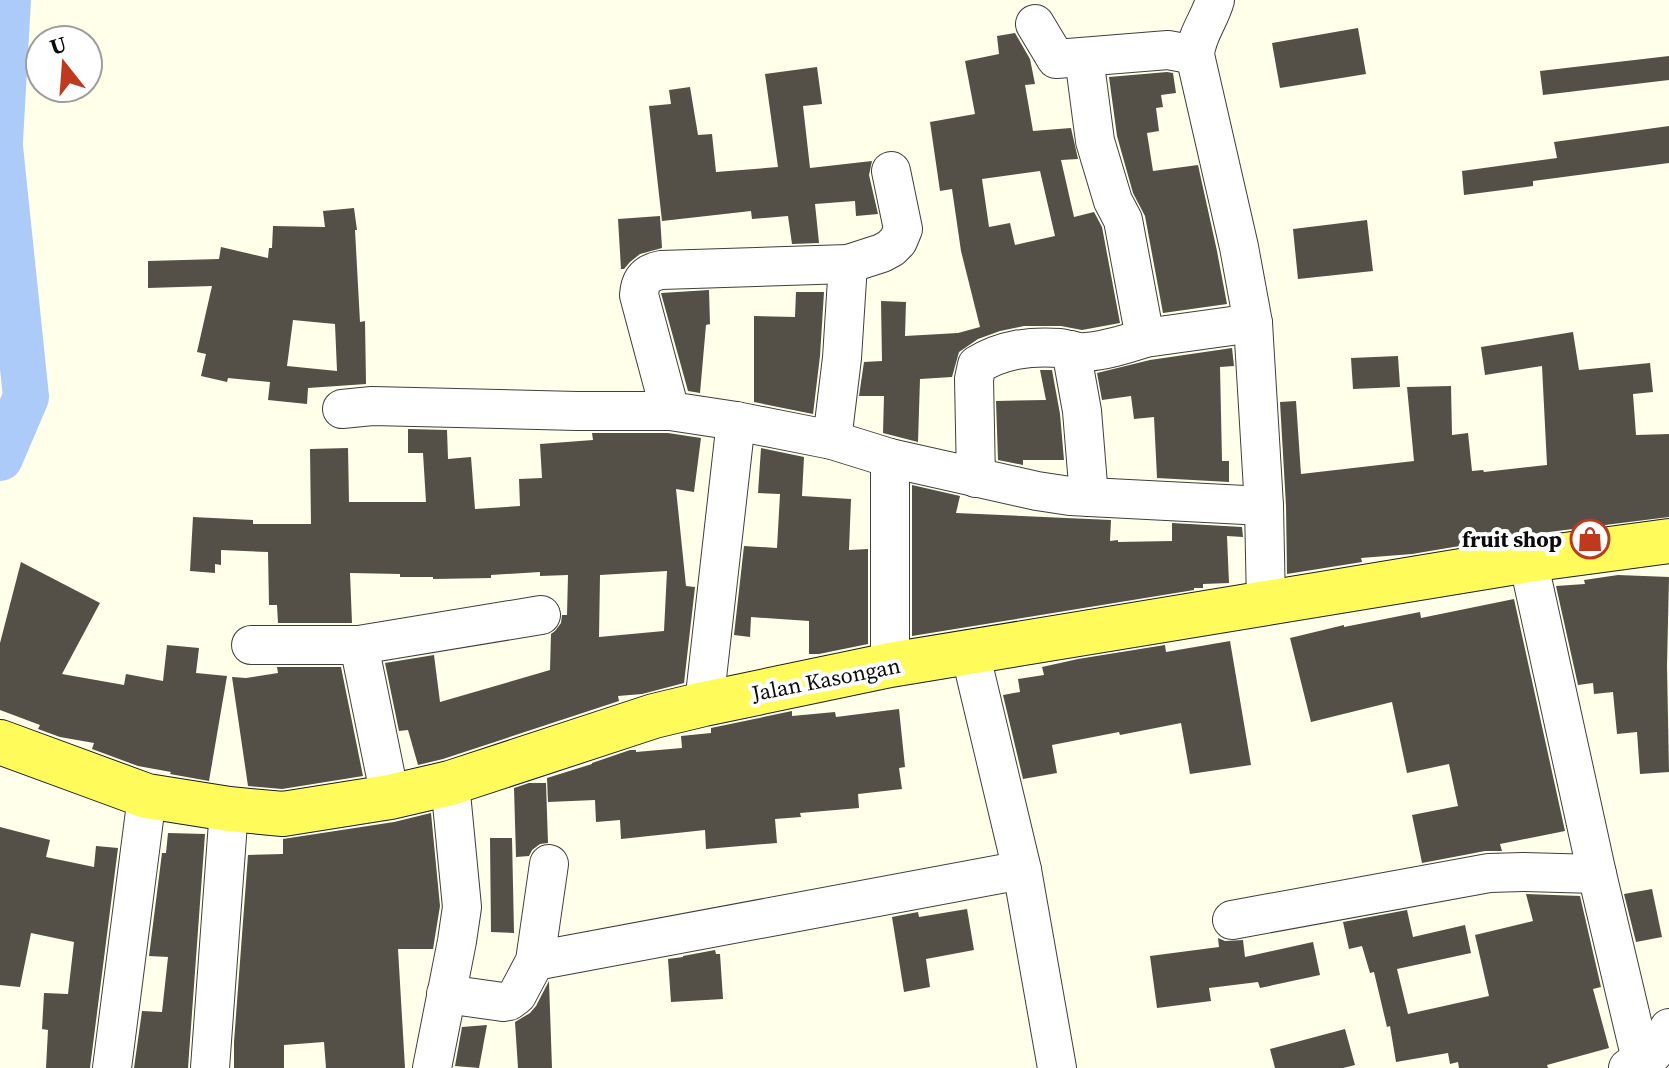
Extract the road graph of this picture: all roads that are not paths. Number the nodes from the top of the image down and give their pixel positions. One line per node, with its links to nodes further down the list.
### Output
1 (1215, 0): 3 (street)
2 (1035, 24): 4 (street)
3 (1195, 55): 4 (street); 7 (street)
4 (1084, 57): 8 (street)
5 (891, 171): 6 (street)
6 (848, 264): 11 (street); 13 (street)
7 (1253, 323): 8 (street); 17 (street)
8 (1145, 338): 9 (street)
9 (1071, 350): 15 (street); 16 (street)
10 (342, 409): 11 (street)
11 (670, 411): 12 (street)
12 (736, 421): 13 (street); 26 (street)
13 (832, 440): 14 (street)
14 (890, 458): 15 (street); 25 (street)
15 (976, 478): 16 (street)
16 (1089, 497): 17 (street)
17 (1264, 506): 20 (street)
18 (1669, 541): 19 (main road, Jalan Kasongan)
19 (1528, 560): 20 (main road, Jalan Kasongan); 34 (street)
20 (1266, 604): 24 (main road, Jalan Kasongan)
21 (541, 615): 23 (street)
22 (251, 645): 23 (street)
23 (359, 645): 30 (street)
24 (970, 652): 25 (main road, Jalan Kasongan); 33 (street)
25 (890, 665): 26 (main road, Jalan Kasongan)
26 (704, 704): 28 (main road, Jalan Kasongan)
27 (0, 742): 29 (main road, Jalan Kasongan)
28 (450, 783): 30 (main road, Jalan Kasongan); 37 (street)
29 (147, 796): 31 (main road, Jalan Kasongan); 40 (street)
30 (390, 797): 31 (main road, Jalan Kasongan)
31 (229, 809): 41 (street)
32 (549, 864): 36 (street)
33 (1022, 870): 36 (street); 43 (street)
34 (1597, 874): 35 (street); 39 (street)
35 (1232, 920)
36 (535, 961): 37 (street)
37 (446, 994): 42 (street)
38 (1669, 1028): 39 (street)
39 (1638, 1067)
40 (112, 1068)
41 (210, 1068)
42 (432, 1068)
43 (1057, 1068)

